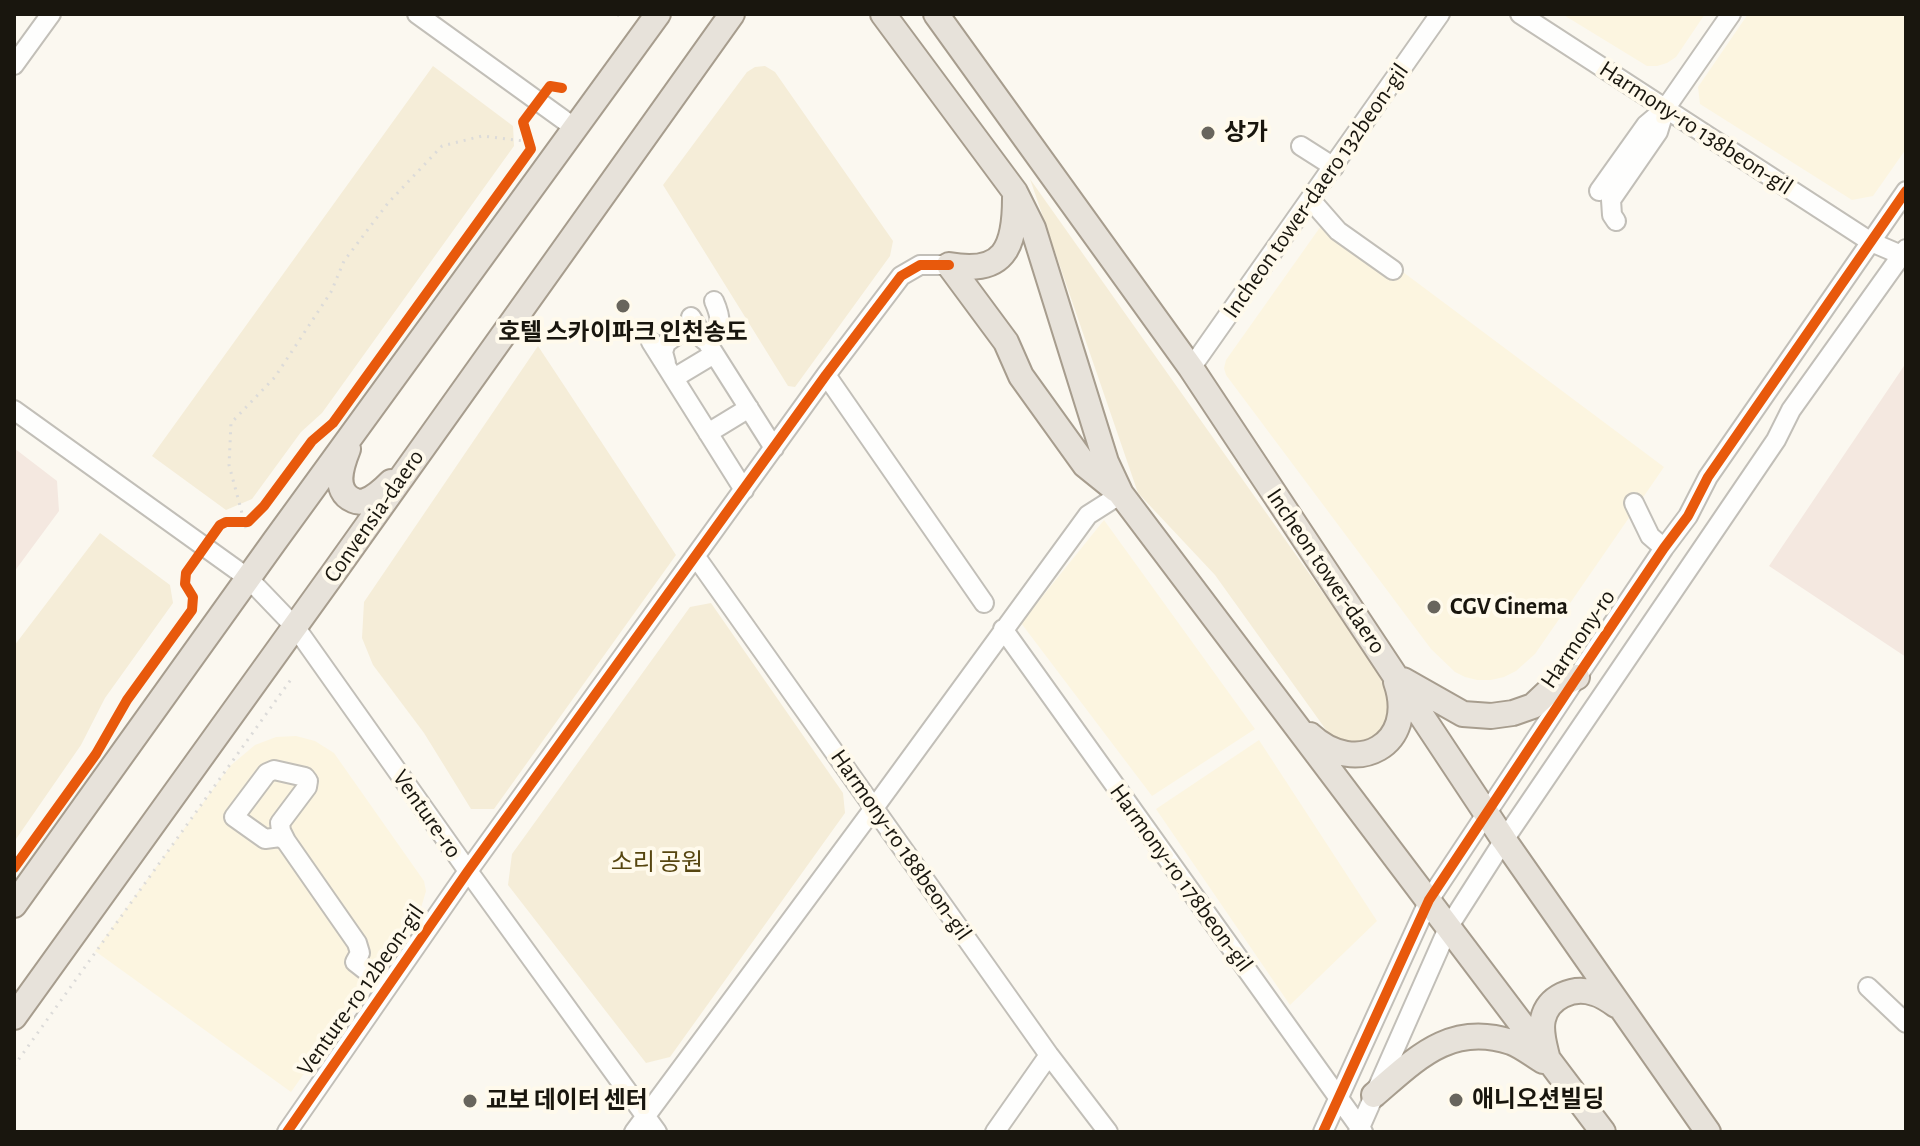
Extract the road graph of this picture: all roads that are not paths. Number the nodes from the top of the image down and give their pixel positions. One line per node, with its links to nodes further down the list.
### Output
1 (51, 14): 10 (street)
2 (417, 14): 12 (street)
3 (658, 14): 12 (main road)
4 (732, 14): 38 (main road, Convensia-daero)
5 (883, 14): 17 (main road)
6 (936, 14): 30 (main road, Incheon tower-daero)
7 (1440, 14): 14 (street, Incheon tower-daero 132beon-gil)
8 (1520, 14): 11 (street, Harmony-ro 138beon-gil)
9 (1731, 14): 11 (street)
10 (14, 65)
11 (1665, 109): 15 (street); 19 (street); 20 (street, Harmony-ro 138beon-gil)
12 (575, 128): 35 (main road)
13 (1301, 146): 14 (street)
14 (1334, 167): 18 (street, Incheon tower-daero 132beon-gil)
15 (1599, 191)
16 (1906, 191): 20 (street, Harmony-ro)
17 (1015, 192): 23 (main road); 40 (main road)
18 (1310, 199): 24 (street); 30 (street, Incheon tower-daero 132beon-gil)
19 (1616, 221)
20 (1871, 242): 21 (street, Harmony-ro 138beon-gil); 42 (street, Harmony-ro)
21 (1905, 254): 53 (street)
22 (949, 265): 23 (main road); 25 (main road); 32 (street, Venture-ro 12beon-gil)
23 (983, 266): 25 (main road)
24 (1393, 270)
25 (974, 299): 40 (main road)
26 (714, 301): 29 (street)
27 (691, 317): 29 (street)
28 (651, 342): 31 (street)
29 (710, 346): 31 (street); 31 (street); 33 (street)
30 (1191, 368): 48 (main road, Incheon tower-daero)
31 (671, 374): 36 (street)
32 (826, 375): 37 (street, Venture-ro 12beon-gil); 45 (street)
33 (749, 408): 36 (street); 37 (street)
34 (14, 410): 44 (street, Venture-ro)
35 (355, 431): 38 (main road); 44 (main road)
36 (708, 433): 39 (street)
37 (774, 448): 39 (street, Venture-ro 12beon-gil)
38 (408, 467): 46 (main road, Convensia-daero)
39 (744, 490): 43 (street, Venture-ro 12beon-gil)
40 (1121, 494): 47 (street); 50 (main road)
41 (1634, 503): 42 (street)
42 (1664, 548): 49 (street, Harmony-ro)
43 (696, 557): 51 (street, Harmony-ro 188beon-gil); 55 (street, Venture-ro 12beon-gil)
44 (248, 578): 46 (street, Venture-ro); 57 (main road)
45 (984, 603)
46 (296, 628): 55 (street, Venture-ro); 62 (main road, Convensia-daero)
47 (1003, 629): 51 (street); 67 (street, Harmony-ro 178beon-gil)
48 (1392, 669): 49 (main road); 50 (main road); 52 (main road, Incheon tower-daero)
49 (1577, 677): 52 (street, Harmony-ro)
50 (1286, 711): 56 (main road)
51 (874, 808): 64 (street, Harmony-ro 188beon-gil); 68 (street)
52 (1487, 815): 53 (main road, Incheon tower-daero); 56 (street, Harmony-ro)
53 (1504, 840): 58 (street); 61 (main road, Incheon tower-daero)
54 (286, 841): 54 (street); 59 (street)
55 (468, 871): 59 (street, Venture-ro 12beon-gil); 68 (street, Venture-ro)
56 (1429, 900): 58 (main road); 67 (street, Harmony-ro)
57 (14, 905)
58 (1449, 926): 65 (main road); 66 (street)
59 (387, 987): 70 (street, Venture-ro 12beon-gil)
60 (1868, 987): 63 (street)
61 (1624, 1011): 65 (main road); 77 (main road, Incheon tower-daero)
62 (14, 1017)
63 (1906, 1023)
64 (1049, 1055): 73 (street); 74 (street, Harmony-ro 188beon-gil)
65 (1552, 1064): 66 (main road); 76 (main road)
66 (1374, 1095): 69 (street)
67 (1338, 1097): 69 (street, Harmony-ro 178beon-gil); 75 (street, Harmony-ro)
68 (645, 1116): 71 (street); 72 (street, Venture-ro)
69 (1360, 1131)
70 (287, 1132)
71 (634, 1132)
72 (657, 1132)
73 (995, 1132)
74 (1108, 1132)
75 (1323, 1132)
76 (1603, 1132)
77 (1708, 1132)

